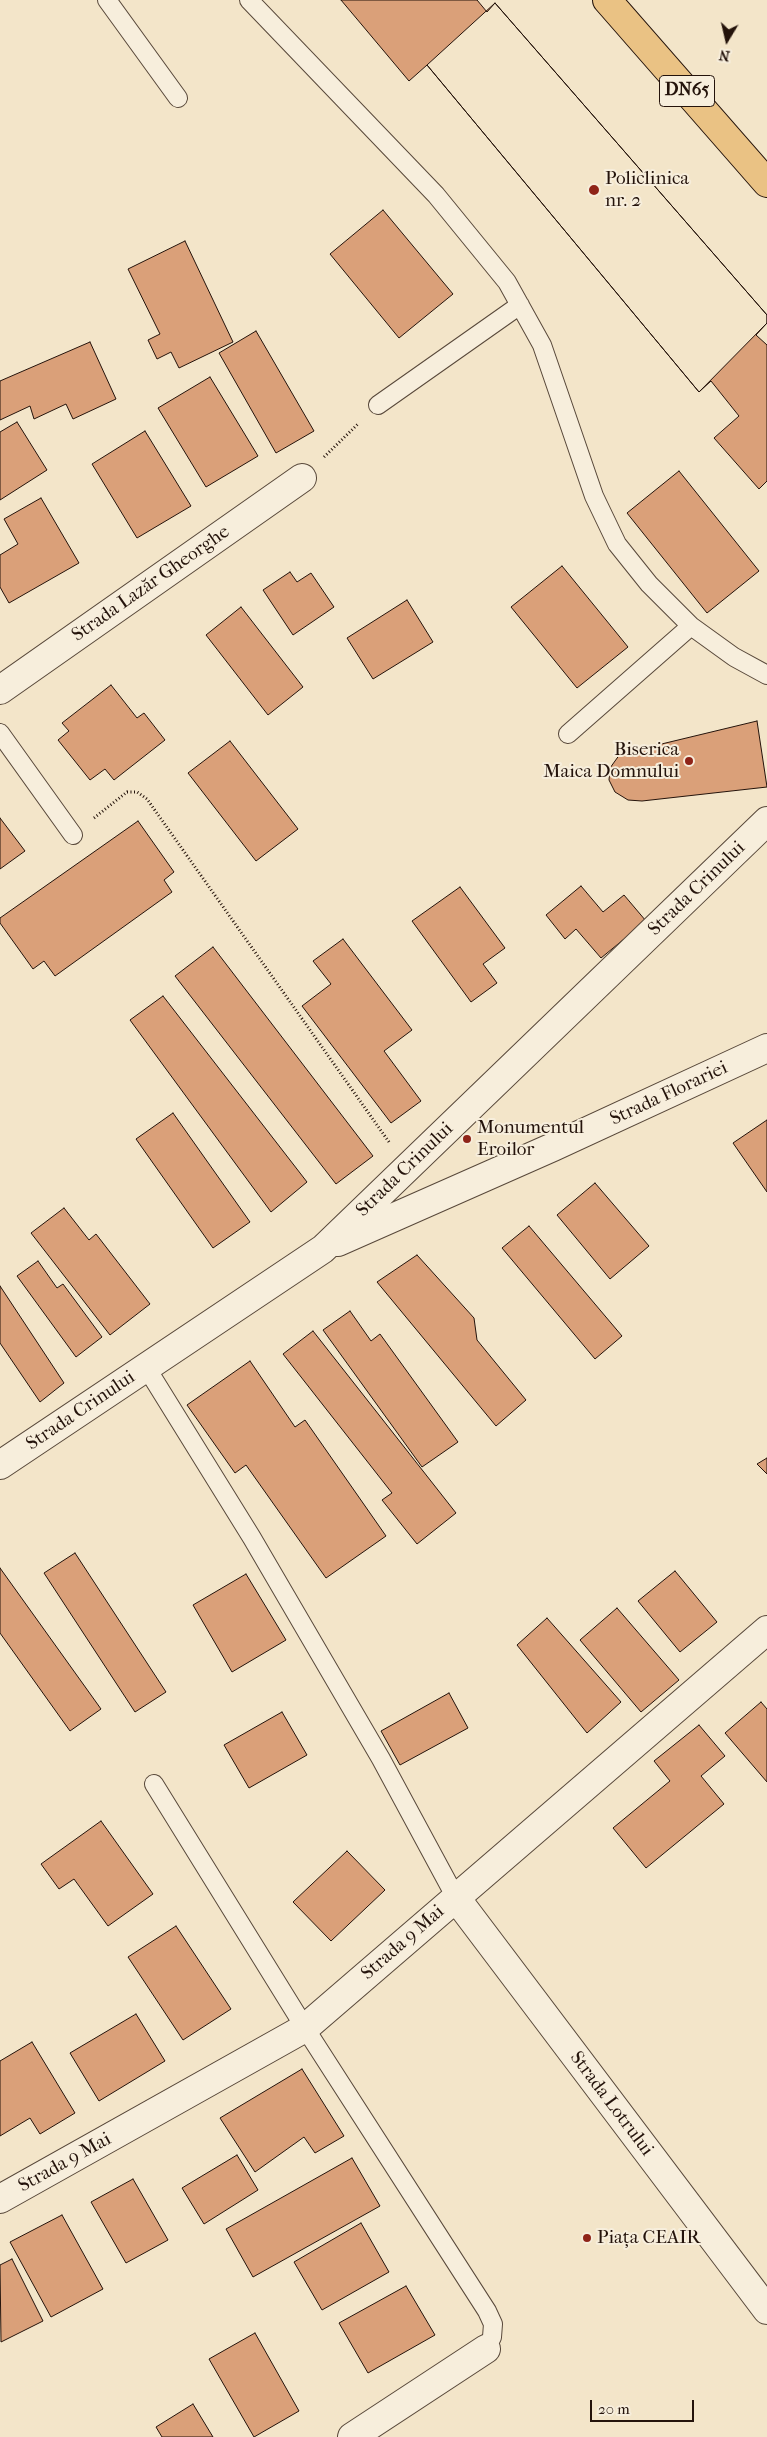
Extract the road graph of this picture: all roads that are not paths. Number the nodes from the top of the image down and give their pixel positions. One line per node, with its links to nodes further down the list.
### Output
1 (108, 0): 4 (lane)
2 (249, 0): 6 (lane)
3 (607, 0): 5 (main road, DN65)
4 (178, 98)
5 (767, 183)
6 (520, 305): 7 (lane); 9 (lane)
7 (378, 405)
8 (302, 478): 11 (street, Strada Lazăr Gheorghe)
9 (691, 626): 10 (lane); 13 (lane)
10 (767, 675)
11 (0, 690)
12 (0, 732): 15 (lane)
13 (568, 734)
14 (767, 821): 17 (street, Strada Crinului)
15 (74, 835)
16 (767, 1048): 17 (street, Strada Florariei)
17 (323, 1249): 18 (street, Strada Crinului)
18 (146, 1367): 19 (street, Strada Crinului); 22 (lane)
19 (0, 1465)
20 (767, 1630): 22 (street, Strada 9 Mai)
21 (154, 1784): 23 (lane)
22 (456, 1898): 23 (street, Strada 9 Mai); 25 (street, Strada Lotrului)
23 (305, 2028): 24 (street, Strada 9 Mai); 26 (lane)
24 (0, 2199)
25 (767, 2310)
26 (486, 2349): 27 (street)
27 (352, 2437)

